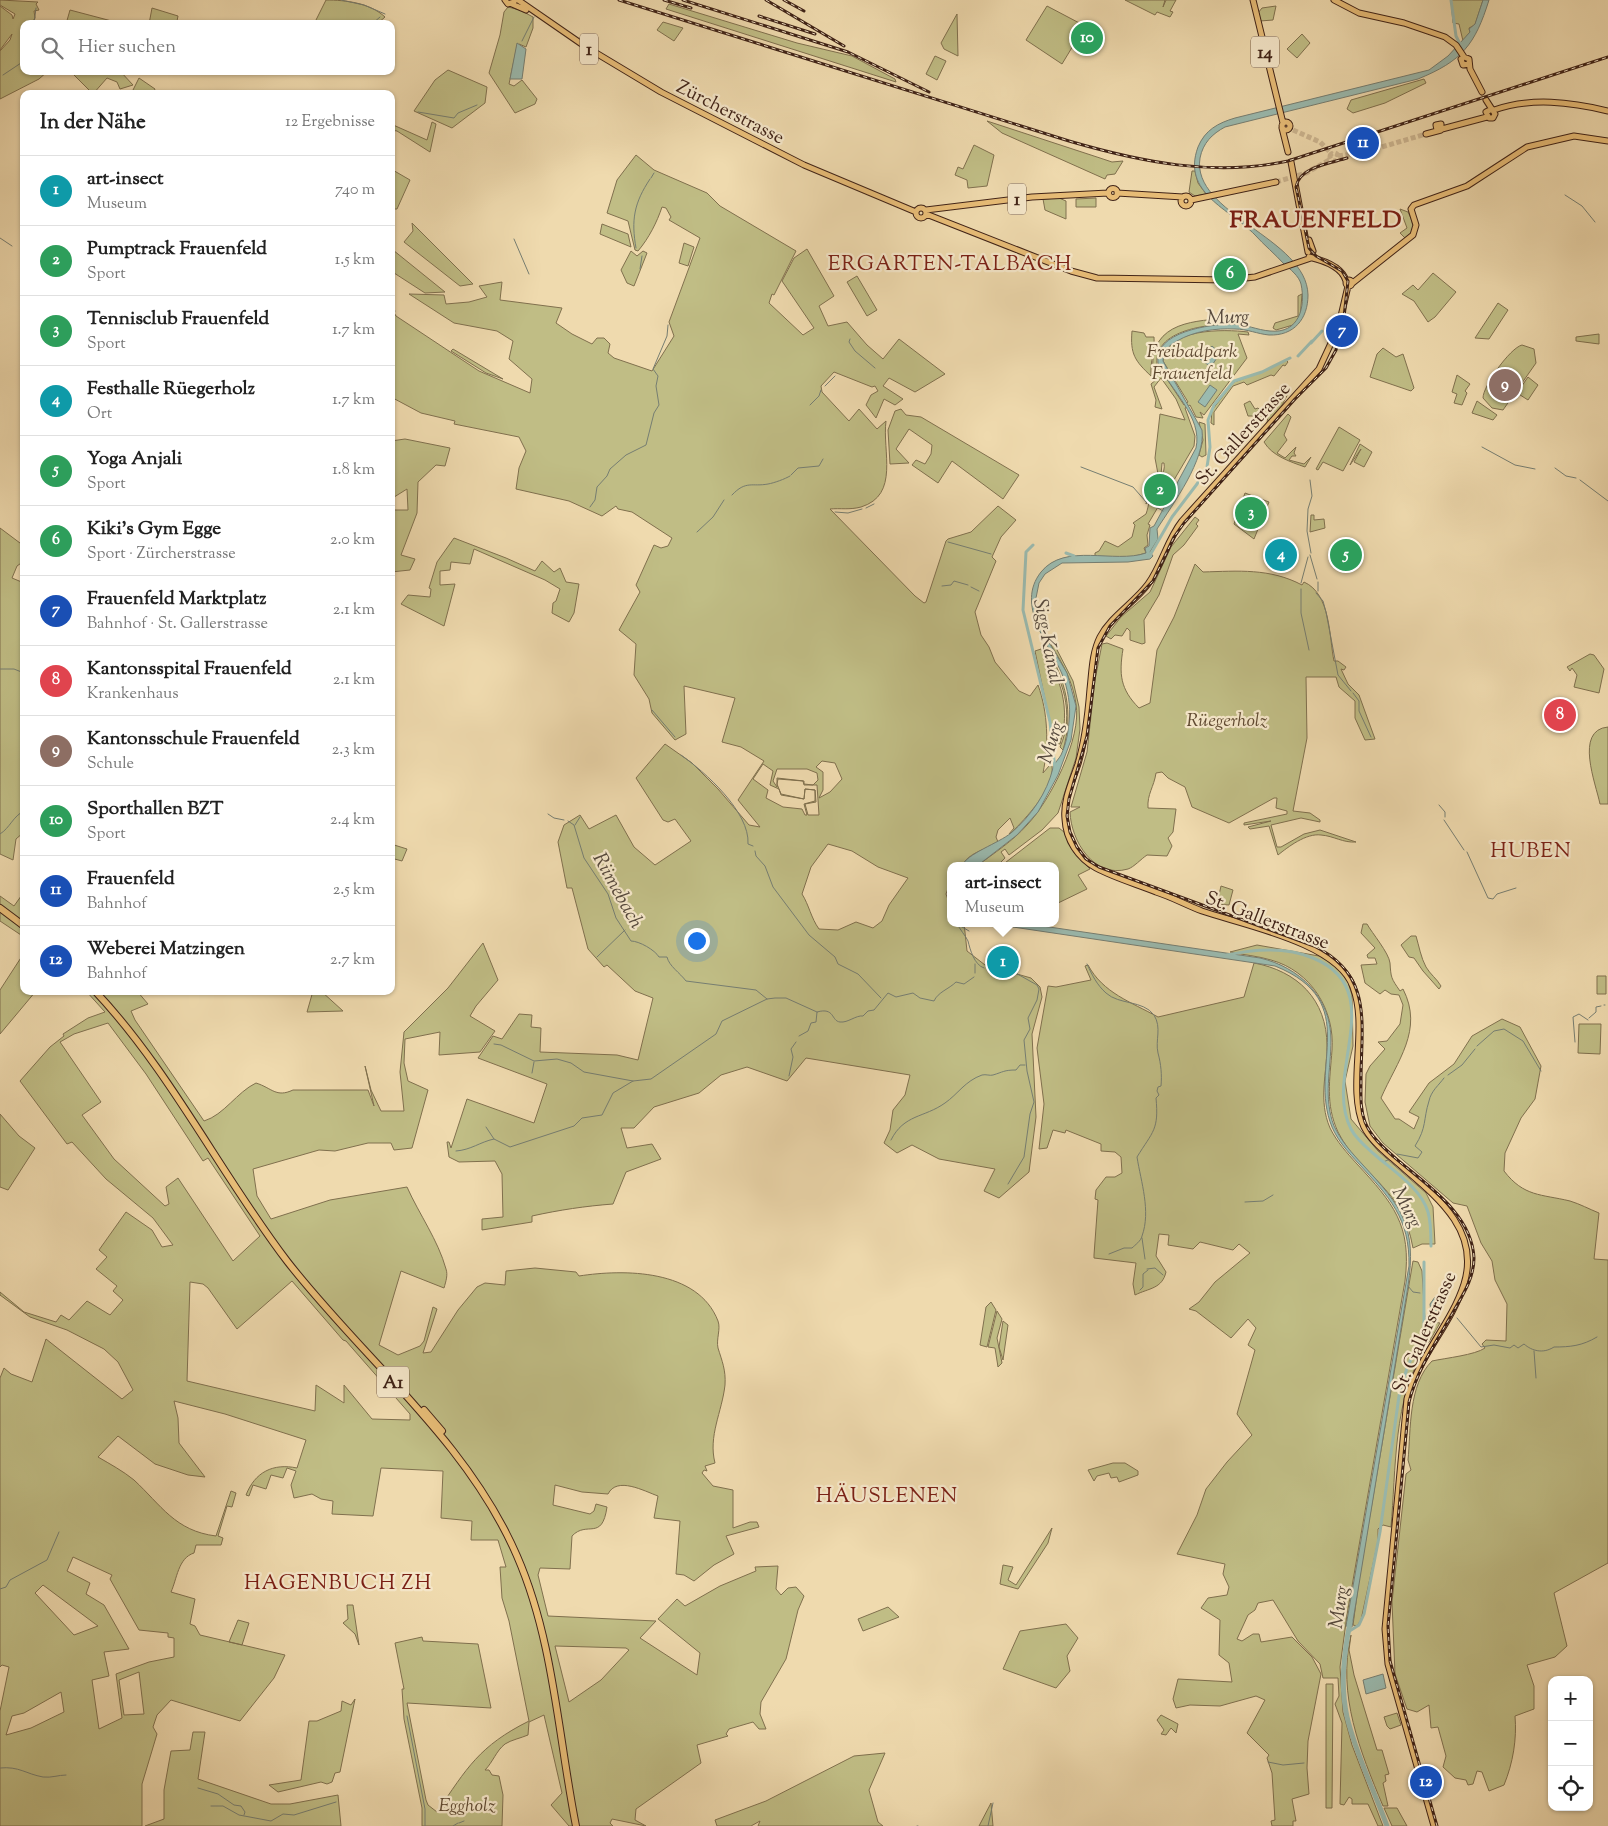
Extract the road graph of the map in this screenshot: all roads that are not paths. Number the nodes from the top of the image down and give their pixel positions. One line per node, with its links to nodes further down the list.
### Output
1 (504, 0): 4 (main road, Zürcherstrasse)
2 (1253, 0): 9 (main road, 14)
3 (1334, 0): 5 (main road)
4 (515, 1): 14 (main road, Zürcherstrasse / 1)
5 (1482, 92)
6 (1608, 111): 7 (main road)
7 (1426, 133)
8 (1608, 141): 16 (main road)
9 (1288, 152)
10 (1291, 162): 15 (main road)
11 (1276, 182): 13 (main road)
12 (1181, 199): 13 (main road); 13 (main road); 14 (main road, 1)
13 (1194, 199)
14 (926, 212): 15 (main road)
15 (1311, 255): 16 (main road)
16 (1350, 283): 25 (main road, St. Gallerstrasse)
17 (0, 903): 19 (highway)
18 (0, 908): 20 (highway)
19 (20, 917)
20 (20, 923)
21 (98, 995): 23 (highway, A1)
22 (104, 995): 24 (highway, A1)
23 (576, 1826)
24 (580, 1826)
25 (1434, 1826)

